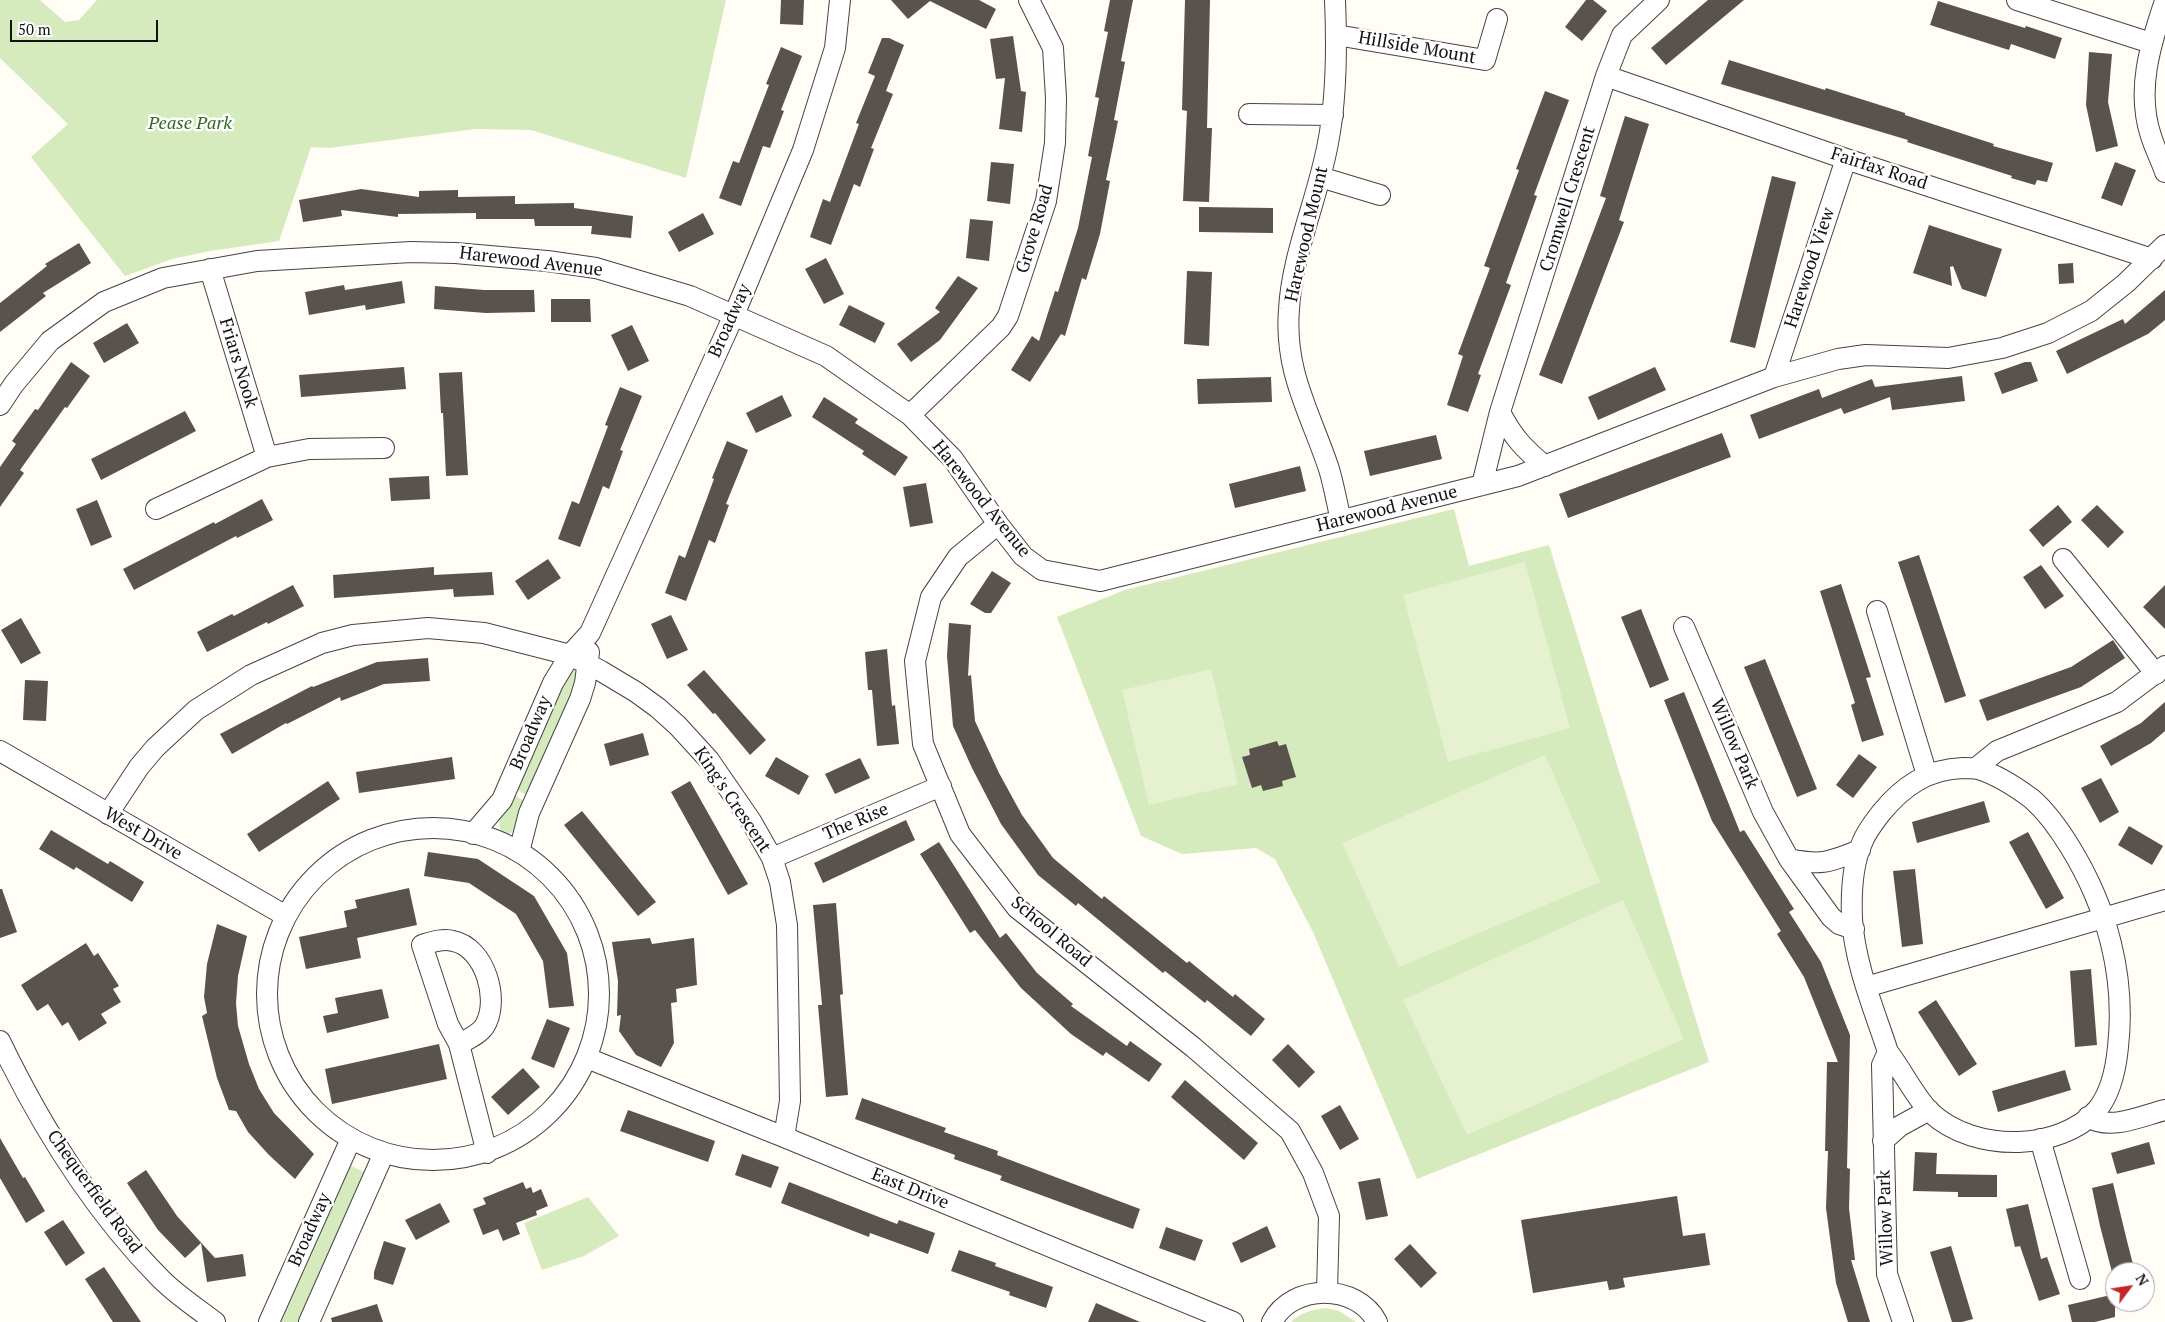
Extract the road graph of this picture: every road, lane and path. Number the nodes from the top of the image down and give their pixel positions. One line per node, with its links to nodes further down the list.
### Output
1 (840, 0): 19 (street, Broadway)
2 (1335, 0): 8 (street, Harewood Mount)
3 (1659, 0): 10 (street, Cromwell Crescent)
4 (2017, 0): 9 (street)
5 (2165, 1): 9 (street)
6 (1034, 2): 23 (street, Grove Road)
7 (1497, 19): 8 (street, Hillside Mount)
8 (1336, 34): 12 (street, Harewood Mount)
9 (2151, 43): 14 (street)
10 (1606, 76): 13 (street, Fairfax Road); 22 (street, Cromwell Crescent)
11 (1249, 114): 12 (street)
12 (1333, 115): 15 (street, Harewood Mount)
13 (1846, 159): 17 (street, Fairfax Road); 20 (street, Harewood View)
14 (2163, 162)
15 (1320, 177): 16 (street); 29 (street, Harewood Mount)
16 (1380, 195)
17 (2159, 252): 20 (street, Harewood Avenue)
18 (210, 269): 19 (street, Harewood Avenue); 21 (street, Harewood Avenue); 25 (street, Friars Nook)
19 (734, 314): 23 (street, Harewood Avenue); 34 (street, Broadway)
20 (1774, 377): 26 (street, Harewood Avenue)
21 (0, 405)
22 (1500, 412): 26 (street); 27 (street, Cromwell Crescent)
23 (910, 415): 30 (street, Harewood Avenue)
24 (384, 448): 25 (street)
25 (267, 457): 28 (street)
26 (1545, 466): 27 (street, Harewood Avenue)
27 (1482, 485): 29 (street, Harewood Avenue)
28 (156, 509)
29 (1341, 520): 30 (street, Harewood Avenue)
30 (998, 524): 41 (street, School Road)
31 (2063, 559): 37 (street)
32 (1877, 611): 40 (street)
33 (1684, 627): 47 (street, Willow Park)
34 (590, 633): 35 (street, Broadway); 36 (street, Broadway)
35 (570, 655): 36 (street, King's Crescent); 42 (street); 43 (street, Broadway)
36 (589, 665): 45 (street, Broadway); 46 (street, King's Crescent)
37 (2160, 670): 39 (street)
38 (0, 751): 42 (street, West Drive)
39 (1976, 768): 40 (street); 50 (street)
40 (1927, 775): 44 (street)
41 (941, 786): 46 (street, The Rise); 67 (street, School Road)
42 (108, 814): 49 (street, West Drive)
43 (473, 834): 45 (street); 49 (street)
44 (1860, 850): 47 (street); 51 (street)
45 (519, 852): 56 (street)
46 (772, 858): 60 (street, King's Crescent)
47 (1789, 859): 51 (street, Willow Park)
48 (2165, 900): 50 (street)
49 (286, 916): 61 (street)
50 (2105, 919): 52 (street); 59 (street)
51 (1854, 930): 52 (street)
52 (1866, 987): 55 (street)
53 (0, 1041): 68 (street, Chequerfield Road)
54 (458, 1044): 54 (street); 65 (street)
55 (1888, 1052): 57 (street); 63 (street, Willow Park)
56 (587, 1058): 60 (street, East Drive); 65 (street)
57 (1929, 1110): 62 (street); 63 (street)
58 (2165, 1110): 59 (street)
59 (2088, 1117): 62 (street)
60 (784, 1137): 71 (street, East Drive)
61 (351, 1139): 64 (street); 69 (street, Broadway)
62 (2040, 1139): 66 (street)
63 (1883, 1141): 74 (street, Willow Park)
64 (384, 1153): 65 (street); 70 (street, Broadway)
65 (487, 1153)
66 (2080, 1279)
67 (1328, 1292): 72 (street); 73 (street)
68 (213, 1321)
69 (269, 1322)
70 (309, 1322)
71 (1233, 1322)
72 (1272, 1322)
73 (1377, 1322)
74 (1904, 1322)

